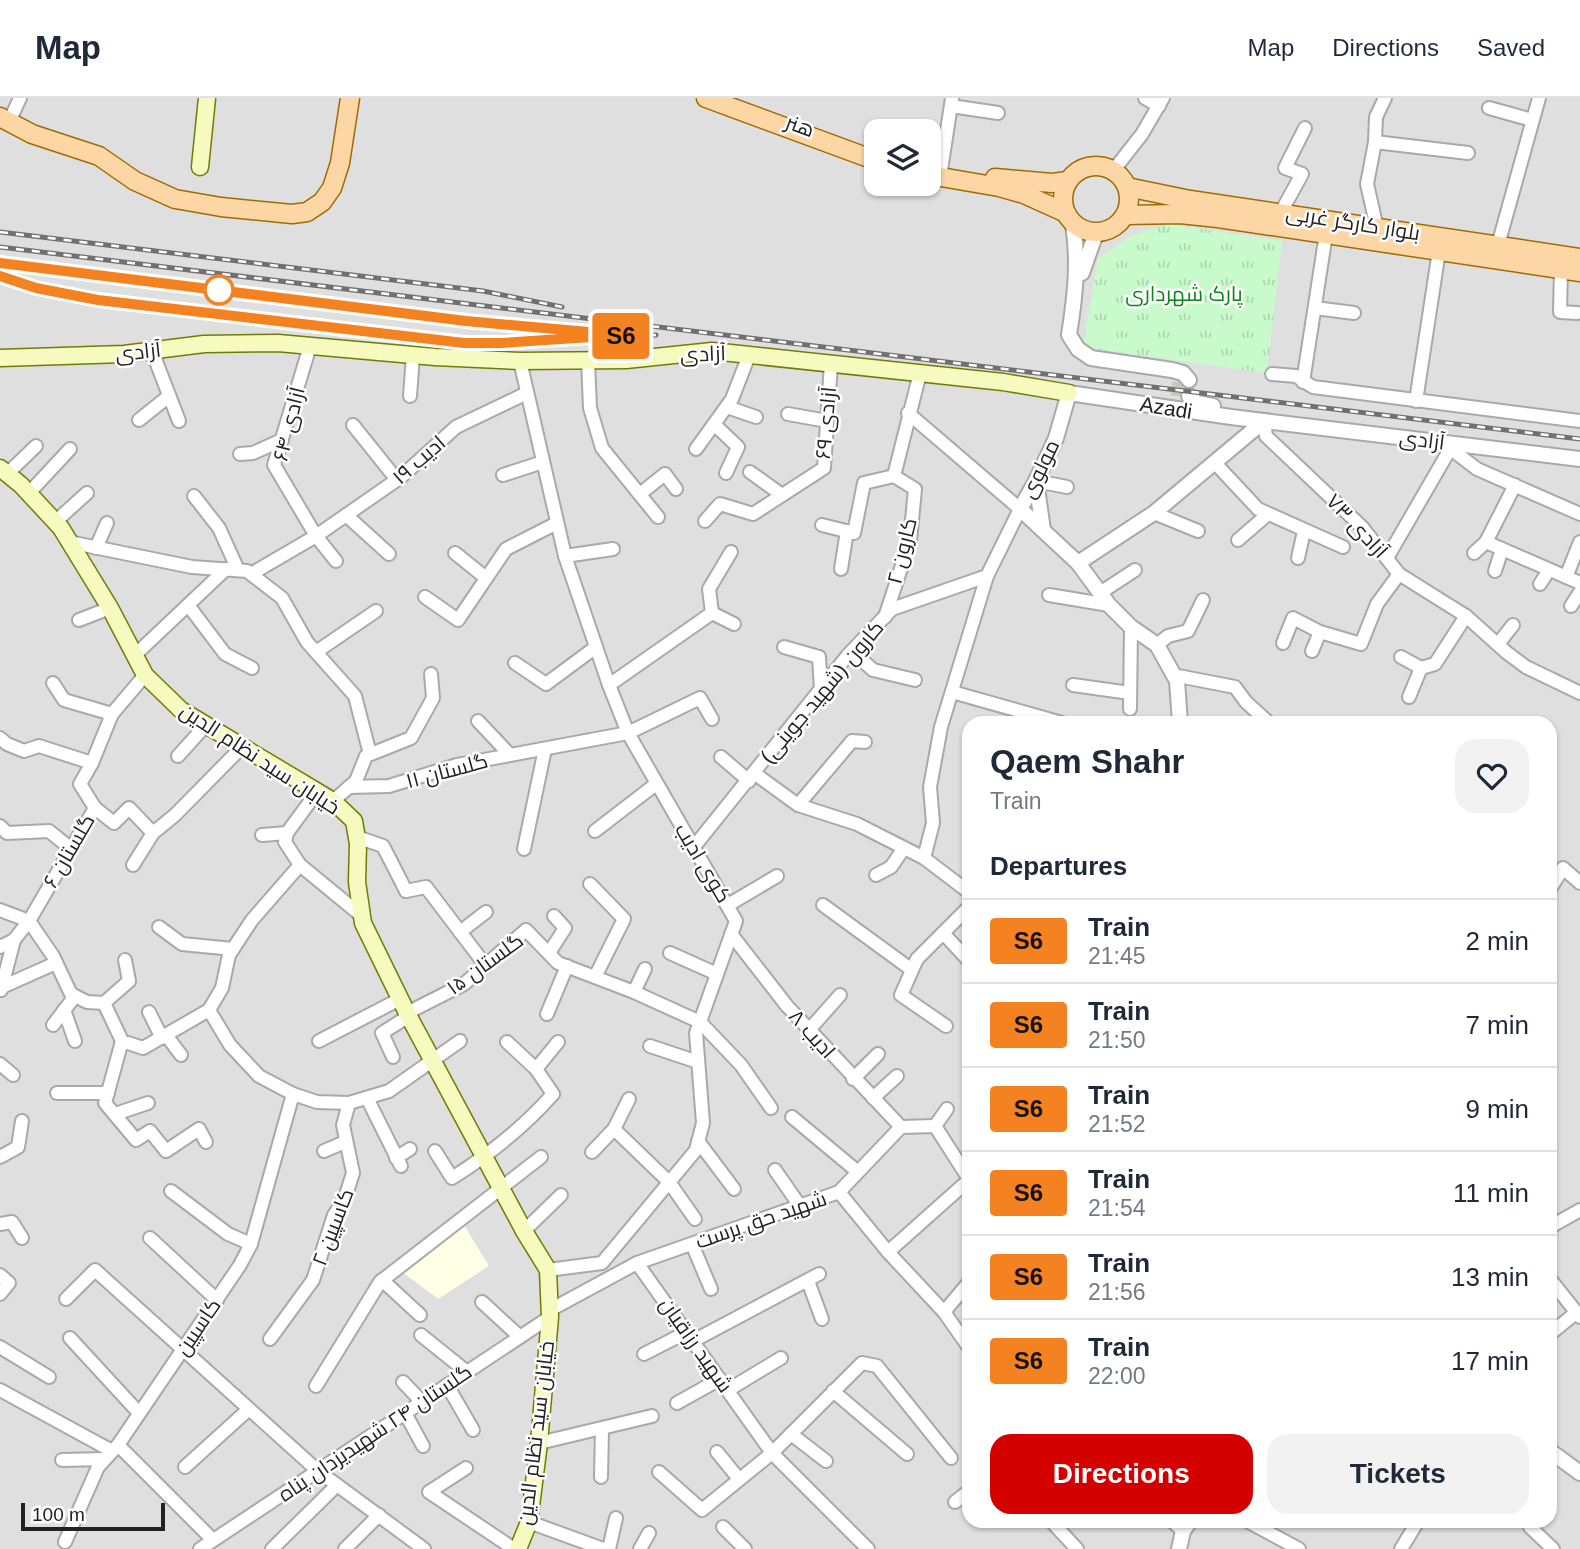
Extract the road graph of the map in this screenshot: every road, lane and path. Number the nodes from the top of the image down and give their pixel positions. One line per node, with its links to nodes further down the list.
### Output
1 (20, 98): 13 (street)
2 (207, 98): 21 (main road)
3 (350, 98): 13 (main road)
4 (706, 98): 20 (main road)
5 (723, 98): 18 (main road, هنر)
6 (1144, 98): 10 (street)
7 (1385, 98): 17 (street)
8 (1539, 98): 14 (street)
9 (951, 102): 12 (street); 16 (street)
10 (1161, 102): 22 (street)
11 (1489, 108): 14 (street)
12 (998, 113)
13 (4, 119)
14 (1532, 120): 33 (street)
15 (1305, 128): 29 (street)
16 (941, 140)
17 (1375, 142): 19 (street); 30 (street)
18 (864, 149)
19 (1468, 153)
20 (864, 156)
21 (200, 167)
22 (1113, 171): 25 (main road); 26 (main road)
23 (941, 172): 25 (main road)
24 (941, 173): 28 (main road)
25 (1068, 181): 28 (main road)
26 (1127, 187): 27 (main road); 29 (main road, بلوار کارگر غربی)
27 (1126, 215): 29 (main road, بلوار کارگر غربی); 31 (main road)
28 (1070, 218): 31 (main road); 38 (street)
29 (1280, 220): 30 (main road, بلوار کارگر غربی); 32 (main road, بلوار کارگر غربی)
30 (1377, 228): 33 (main road, بلوار کارگر غربی)
31 (1096, 233): 38 (street)
32 (1326, 234): 34 (main road, بلوار کارگر غربی); 39 (street)
33 (1498, 245): 35 (main road, بلوار کارگر غربی)
34 (1439, 251): 36 (main road, بلوار کارگر غربی); 58 (street)
35 (1580, 258)
36 (1560, 269): 37 (main road, بلوار کارگر غربی); 41 (street)
37 (1580, 272)
38 (1075, 295): 52 (street)
39 (1315, 308): 40 (street); 53 (street)
40 (1354, 313)
41 (1577, 313)
42 (310, 346): 43 (main road, آزادی); 44 (main road, آزادی); 70 (street, آزادی ۶۴)
43 (152, 351): 46 (main road, آزادی); 56 (street)
44 (413, 355): 47 (main road, آزادی); 57 (street)
45 (749, 355): 48 (main road, آزادی); 49 (main road, آزادی); 59 (street)
46 (0, 358)
47 (520, 361): 48 (main road, آزادی); 54 (street, کوی ادیب)
48 (588, 361): 91 (street)
49 (831, 364): 50 (main road, آزادی); 65 (street, آزادی ۶۹)
50 (920, 373): 55 (main road, آزادی); 60 (street)
51 (1272, 374): 53 (street)
52 (1180, 377)
53 (1303, 382): 58 (street)
54 (527, 393): 77 (street, کوی ادیب); 84 (street, ادیب ۱۹)
55 (1069, 393): 66 (street, Azadi); 66 (street); 85 (street, مولوی)
56 (169, 396): 63 (street); 64 (street)
57 (410, 396)
58 (1416, 401): 67 (street)
59 (727, 407): 62 (street); 69 (street)
60 (908, 413): 83 (street); 94 (street)
61 (788, 414): 65 (street)
62 (755, 417)
63 (139, 420)
64 (179, 421)
65 (827, 421): 92 (street, آزادی ۶۹)
66 (1264, 421): 72 (street, آزادی); 78 (street); 124 (street, آزادی ۷۳)
67 (1580, 421)
68 (353, 425): 84 (street)
69 (715, 425): 74 (street); 81 (street)
70 (282, 440): 75 (street); 109 (street, آزادی ۶۴)
71 (36, 446): 79 (street)
72 (1452, 446): 76 (street, آزادی); 86 (street); 124 (street)
73 (70, 449): 89 (street)
74 (696, 449)
75 (240, 454)
76 (1580, 459)
77 (543, 462): 82 (street); 103 (street, کوی ادیب)
78 (1215, 463): 95 (street); 96 (street)
79 (4, 471): 89 (main road, خیابان سید نظام الدین)
80 (750, 472): 92 (street)
81 (726, 473)
82 (503, 475)
83 (894, 476): 106 (street); 150 (street, کارون ۲)
84 (397, 480): 98 (street, ادیب ۱۹)
85 (1036, 481): 87 (street); 94 (street, مولوی); 105 (street)
86 (1515, 485): 97 (street); 111 (street)
87 (1067, 487)
88 (676, 489): 91 (street)
89 (29, 493): 100 (main road, خیابان سید نظام الدین)
90 (87, 493): 100 (street)
91 (640, 494): 99 (street)
92 (782, 495): 101 (street, آزادی ۶۹)
93 (194, 496): 130 (street)
94 (1020, 509): 105 (street, مولوی); 133 (street)
95 (1154, 513): 107 (street); 126 (street)
96 (1268, 514): 108 (street); 110 (street)
97 (1580, 514)
98 (346, 515): 109 (street, ادیب ۱۹); 121 (street)
99 (657, 517)
100 (55, 522): 112 (main road, خیابان سید نظام الدین)
101 (705, 522)
102 (107, 523): 115 (street)
103 (557, 523): 122 (street, کوی ادیب); 135 (street)
104 (822, 525): 106 (street)
105 (1043, 530): 126 (street, مولوی)
106 (847, 531): 127 (street)
107 (1198, 531)
108 (1304, 531): 114 (street); 123 (street)
109 (316, 536): 125 (street, آزادی ۶۴); 130 (street, ادیب ۱۹)
110 (1238, 540)
111 (1486, 541): 117 (street); 120 (street)
112 (69, 542): 115 (street); 146 (main road, خیابان سید نظام الدین)
113 (1580, 542): 134 (street)
114 (1343, 547)
115 (96, 548): 130 (street)
116 (613, 549): 122 (street)
117 (1502, 549): 129 (street); 131 (street)
118 (730, 552): 148 (street)
119 (455, 553): 135 (street)
120 (1474, 553)
121 (389, 554)
122 (565, 556): 159 (street, کوی ادیب)
123 (1298, 558)
124 (1387, 558): 132 (street, آزادی ۷۳)
125 (336, 561)
126 (1078, 563): 139 (street, مولوی)
127 (841, 569)
128 (1135, 570): 139 (street)
129 (1549, 570): 134 (street); 137 (street)
130 (238, 571): 143 (street, ادیب ۱۹); 163 (street)
131 (1495, 571)
132 (1399, 574): 149 (street, آزادی ۷۳); 155 (street)
133 (987, 576): 150 (street, کارون (شهید جوینی)); 177 (street)
134 (1566, 577): 136 (street)
135 (486, 578): 141 (street)
136 (1580, 583)
137 (1540, 584)
138 (1580, 592): 145 (street)
139 (1100, 593): 144 (street, مولوی)
140 (1049, 595): 144 (street)
141 (425, 597)
142 (1203, 600): 158 (street)
143 (188, 605): 164 (street, ادیب ۱۹); 167 (street)
144 (1109, 605): 154 (street, مولوی)
145 (1571, 606)
146 (110, 608): 151 (street); 164 (main road, خیابان سید نظام الدین)
147 (376, 611): 163 (street)
148 (712, 613): 152 (street); 174 (street)
149 (1466, 616): 157 (street, آزادی ۷۳); 168 (street)
150 (885, 617): 161 (street, کارون (شهید جوینی))
151 (79, 620)
152 (733, 624)
153 (1513, 625): 157 (street)
154 (1131, 627): 158 (street, مولوی); 178 (street)
155 (1320, 632): 156 (street); 162 (street)
156 (1283, 643)
157 (1498, 644): 179 (street, آزادی ۷۳)
158 (1157, 645): 171 (street)
159 (596, 647): 166 (street); 174 (street, کوی ادیب)
160 (785, 648): 176 (street)
161 (852, 651): 172 (street); 176 (street, کارون (شهید جوینی))
162 (1312, 651)
163 (316, 652): 194 (street)
164 (134, 656): 170 (main road, خیابان سید نظام الدین)
165 (1401, 657): 168 (street)
166 (516, 663)
167 (252, 668)
168 (1422, 668): 180 (street)
169 (431, 674): 194 (street)
170 (145, 675): 182 (street, گلستان ۶); 188 (main road, خیابان سید نظام الدین)
171 (1173, 675): 184 (street); 185 (street)
172 (915, 680)
173 (53, 683): 182 (street)
174 (609, 685): 189 (street, کوی ادیب)
175 (1073, 685): 178 (street)
176 (821, 689): 199 (street, کارون (شهید جوینی))
177 (952, 692): 183 (street); 216 (street)
178 (1130, 693): 181 (street)
179 (1580, 693)
180 (1409, 697)
181 (1130, 709)
182 (112, 714): 198 (street, گلستان ۶)
183 (1037, 716)
184 (1180, 716)
185 (1261, 716)
186 (712, 719): 189 (street, گلستان ۱۱)
187 (478, 721): 195 (street)
188 (206, 725): 192 (main road, خیابان سید نظام الدین); 196 (street)
189 (628, 733): 193 (street, گلستان ۱۱); 200 (street, کوی ادیب)
190 (0, 738): 198 (street)
191 (864, 742): 204 (street)
192 (242, 747): 202 (main road, خیابان سید نظام الدین); 208 (street)
193 (545, 749): 195 (street, گلستان ۱۱); 215 (street)
194 (370, 754): 201 (street)
195 (510, 755): 201 (street, گلستان ۱۱)
196 (178, 756)
197 (720, 757): 199 (street)
198 (92, 763): 205 (street, گلستان ۶)
199 (751, 777): 204 (street); 213 (street, کارون (شهید جوینی))
200 (656, 783): 207 (street); 213 (street, کوی ادیب)
201 (349, 787): 203 (street)
202 (317, 792): 203 (main road, خیابان سید نظام الدین); 209 (street)
203 (333, 802): 211 (main road, خیابان سید نظام الدین)
204 (798, 805): 214 (street)
205 (95, 808): 208 (street); 212 (street, گلستان ۶)
206 (0, 826): 212 (street)
207 (595, 831)
208 (153, 833): 217 (street)
209 (287, 833): 210 (street); 218 (street)
210 (262, 835)
211 (357, 837): 230 (main road, خیابان سید نظام الدین); 234 (street)
212 (71, 848): 232 (street, گلستان ۶)
213 (693, 848): 225 (street, کوی ادیب)
214 (904, 848): 216 (street); 219 (street)
215 (524, 849)
216 (924, 858): 224 (street)
217 (134, 865)
218 (300, 865): 230 (street); 239 (street)
219 (876, 875)
220 (777, 876): 225 (street)
221 (1557, 877): 222 (street)
222 (1580, 883)
223 (590, 884): 250 (street)
224 (962, 887)
225 (728, 905): 236 (street, کوی ادیب)
226 (823, 905): 248 (street)
227 (0, 910): 232 (street)
228 (486, 912): 234 (street)
229 (962, 914): 235 (street)
230 (362, 916): 256 (main road, خیابان سید نظام الدین)
231 (554, 916): 240 (street)
232 (29, 921): 237 (street, گلستان ۶); 244 (street)
233 (159, 927): 239 (street)
234 (460, 933): 245 (street)
235 (943, 933): 242 (street); 248 (street)
236 (731, 934): 249 (street, کوی ادیب); 264 (street, ادیب ۸)
237 (14, 940): 238 (street); 251 (street)
238 (0, 947)
239 (233, 949): 258 (street)
240 (548, 953): 245 (street, گلستان ۱۵); 246 (street, گلستان ۱۵)
241 (670, 953): 249 (street)
242 (962, 953)
243 (125, 960): 255 (street)
244 (56, 963): 251 (street); 254 (street)
245 (485, 966): 256 (street, گلستان ۱۵)
246 (567, 966): 250 (street, گلستان ۱۵); 260 (street)
247 (646, 969): 252 (street)
248 (912, 970): 263 (street)
249 (717, 974): 261 (street, کوی ادیب)
250 (595, 977): 252 (street, گلستان ۱۵)
251 (1, 990)
252 (634, 992): 261 (street, گلستان ۱۵)
253 (840, 995): 264 (street)
254 (75, 996): 255 (street); 257 (street)
255 (104, 1003): 267 (street)
256 (405, 1009): 268 (street); 275 (street); 276 (main road, خیابان سید نظام الدین)
257 (64, 1010): 262 (street); 266 (street)
258 (209, 1010): 265 (street); 285 (street)
259 (149, 1012): 265 (street)
260 (547, 1014)
261 (700, 1022): 277 (street, کوی ادیب); 291 (street)
262 (52, 1025)
263 (946, 1026)
264 (809, 1030): 282 (street, ادیب ۸)
265 (164, 1037): 267 (street); 274 (street)
266 (75, 1041)
267 (122, 1041): 284 (street)
268 (318, 1041)
269 (460, 1041): 276 (street)
270 (508, 1042): 279 (street)
271 (558, 1042): 279 (street)
272 (650, 1046): 277 (street)
273 (878, 1054): 282 (street)
274 (181, 1055)
275 (393, 1057)
276 (432, 1060): 286 (street); 307 (main road, خیابان سید نظام الدین)
277 (698, 1062): 299 (street, کوی ادیب)
278 (0, 1064): 280 (street)
279 (536, 1069): 307 (street)
280 (13, 1074)
281 (897, 1076): 287 (street)
282 (853, 1079): 287 (street, ادیب ۸)
283 (57, 1093): 284 (street)
284 (108, 1093): 293 (street)
285 (293, 1094): 290 (street); 327 (street, کاسپین)
286 (367, 1098): 290 (street); 302 (street)
287 (873, 1098): 297 (street, ادیب ۸)
288 (629, 1099): 298 (street)
289 (148, 1103): 293 (street)
290 (348, 1103): 301 (street, کاسپین ۲)
291 (771, 1108)
292 (947, 1109): 296 (street)
293 (115, 1114): 300 (street)
294 (792, 1117): 311 (street)
295 (22, 1121): 306 (street)
296 (935, 1126): 297 (street); 309 (street)
297 (901, 1127): 311 (street, شهید حق پرست)
298 (614, 1129): 305 (street); 312 (street)
299 (698, 1141): 312 (street, کوی ادیب); 315 (street)
300 (206, 1142)
301 (345, 1142): 303 (street); 354 (street, کاسپین ۲)
302 (410, 1149)
303 (324, 1151)
304 (435, 1151): 307 (street)
305 (592, 1152)
306 (0, 1157)
307 (485, 1157): 314 (main road, خیابان سید نظام الدین)
308 (541, 1157): 314 (street)
309 (962, 1168)
310 (775, 1170): 319 (street)
311 (858, 1172): 317 (street, شهید حق پرست)
312 (669, 1182): 321 (street); 330 (street, کوی ادیب)
313 (962, 1185): 329 (street)
314 (501, 1187): 324 (main road, خیابان سید نظام الدین); 335 (street)
315 (734, 1189)
316 (171, 1191): 327 (street)
317 (839, 1192): 319 (street, شهید حق پرست); 329 (street)
318 (561, 1195): 324 (street)
319 (800, 1206): 328 (street, شهید حق پرست)
320 (1580, 1210): 322 (street)
321 (695, 1219)
322 (1557, 1223)
323 (0, 1224): 325 (street)
324 (524, 1231): 332 (main road, خیابان سید نظام الدین)
325 (22, 1238)
326 (150, 1238): 341 (street)
327 (251, 1244): 341 (street, کاسپین)
328 (692, 1244): 331 (street, شهید حق پرست); 337 (street)
329 (888, 1252): 344 (street)
330 (602, 1263): 332 (street); 334 (street)
331 (638, 1263): 334 (street); 350 (street, شهید رزاقیان)
332 (548, 1270): 345 (main road, خیابان سید نظام الدین)
333 (0, 1275): 339 (street)
334 (610, 1278): 345 (street, گلستان ۲۴ شهیدیزدان پناه)
335 (382, 1280): 346 (street); 364 (street)
336 (1557, 1287): 343 (street)
337 (711, 1289)
338 (962, 1291): 344 (street)
339 (0, 1294)
340 (66, 1299): 356 (street)
341 (217, 1300): 356 (street, کاسپین)
342 (482, 1302): 351 (street)
343 (1577, 1310): 348 (street)
344 (944, 1312): 353 (street)
345 (550, 1313): 351 (street, گلستان ۲۴ شهیدیزدان پناه); 376 (main road, خیابان سید نظام الدین)
346 (420, 1315)
347 (822, 1319): 350 (street)
348 (1557, 1328)
349 (421, 1335): 359 (street)
350 (690, 1336): 357 (street); 363 (street, شهید رزاقیان)
351 (520, 1337): 359 (street, گلستان ۲۴ شهیدیزدان پناه)
352 (70, 1338): 370 (street)
353 (962, 1338)
354 (270, 1339)
355 (0, 1347): 360 (street)
356 (183, 1349): 369 (street); 370 (street, کاسپین)
357 (644, 1354)
358 (781, 1358): 363 (street)
359 (467, 1372): 362 (street, گلستان ۲۴ شهیدیزدان پناه)
360 (49, 1377)
361 (403, 1382): 367 (street)
362 (447, 1385): 367 (street, گلستان ۲۴ شهیدیزدان پناه); 374 (street)
363 (724, 1385): 368 (street); 380 (street, شهید رزاقیان)
364 (316, 1386)
365 (0, 1390): 378 (street)
366 (833, 1391): 375 (street); 381 (street); 383 (street)
367 (422, 1402): 371 (street, گلستان ۲۴ شهیدیزدان پناه)
368 (677, 1403)
369 (249, 1409): 386 (street); 388 (street)
370 (139, 1413): 378 (street, کاسپین)
371 (405, 1413): 377 (street); 388 (street, گلستان ۲۴ شهیدیزدان پناه)
372 (652, 1416): 373 (street)
373 (602, 1429): 376 (street); 391 (street)
374 (473, 1430)
375 (791, 1434): 380 (street); 385 (street)
376 (539, 1443): 398 (main road, خیابان سید نظام الدین)
377 (424, 1446)
378 (112, 1452): 384 (street); 406 (street); 407 (street, کاسپین)
379 (717, 1452): 392 (street)
380 (772, 1453): 392 (street); 417 (street, شهید رزاقیان)
381 (907, 1454)
382 (1557, 1456): 390 (street)
383 (951, 1458)
384 (62, 1460)
385 (826, 1461)
386 (185, 1467)
387 (466, 1468): 412 (street)
388 (318, 1471): 393 (street); 406 (street, گلستان ۲۴ شهیدیزدان پناه)
389 (659, 1472): 392 (street)
390 (1580, 1474)
391 (601, 1477)
392 (738, 1479)
393 (337, 1485): 396 (street); 409 (street)
394 (962, 1496): 395 (street)
395 (955, 1502)
396 (379, 1515): 410 (street); 411 (street)
397 (616, 1518): 414 (street)
398 (529, 1522): 412 (main road, خیابان سید نظام الدین); 413 (street)
399 (723, 1527): 416 (street)
400 (1058, 1528): 418 (street)
401 (1185, 1528): 419 (street)
402 (1260, 1528): 420 (street)
403 (1414, 1528): 421 (street)
404 (1531, 1528): 422 (street)
405 (649, 1533): 415 (street)
406 (213, 1540): 408 (street, گلستان ۲۴ شهیدیزدان پناه)
407 (65, 1542)
408 (200, 1549)
409 (272, 1549)
410 (345, 1549)
411 (424, 1549)
412 (516, 1549)
413 (603, 1549)
414 (609, 1549)
415 (640, 1549)
416 (745, 1549)
417 (868, 1549)
418 (1077, 1549)
419 (1179, 1549)
420 (1299, 1549)
421 (1401, 1549)
422 (1553, 1549)

